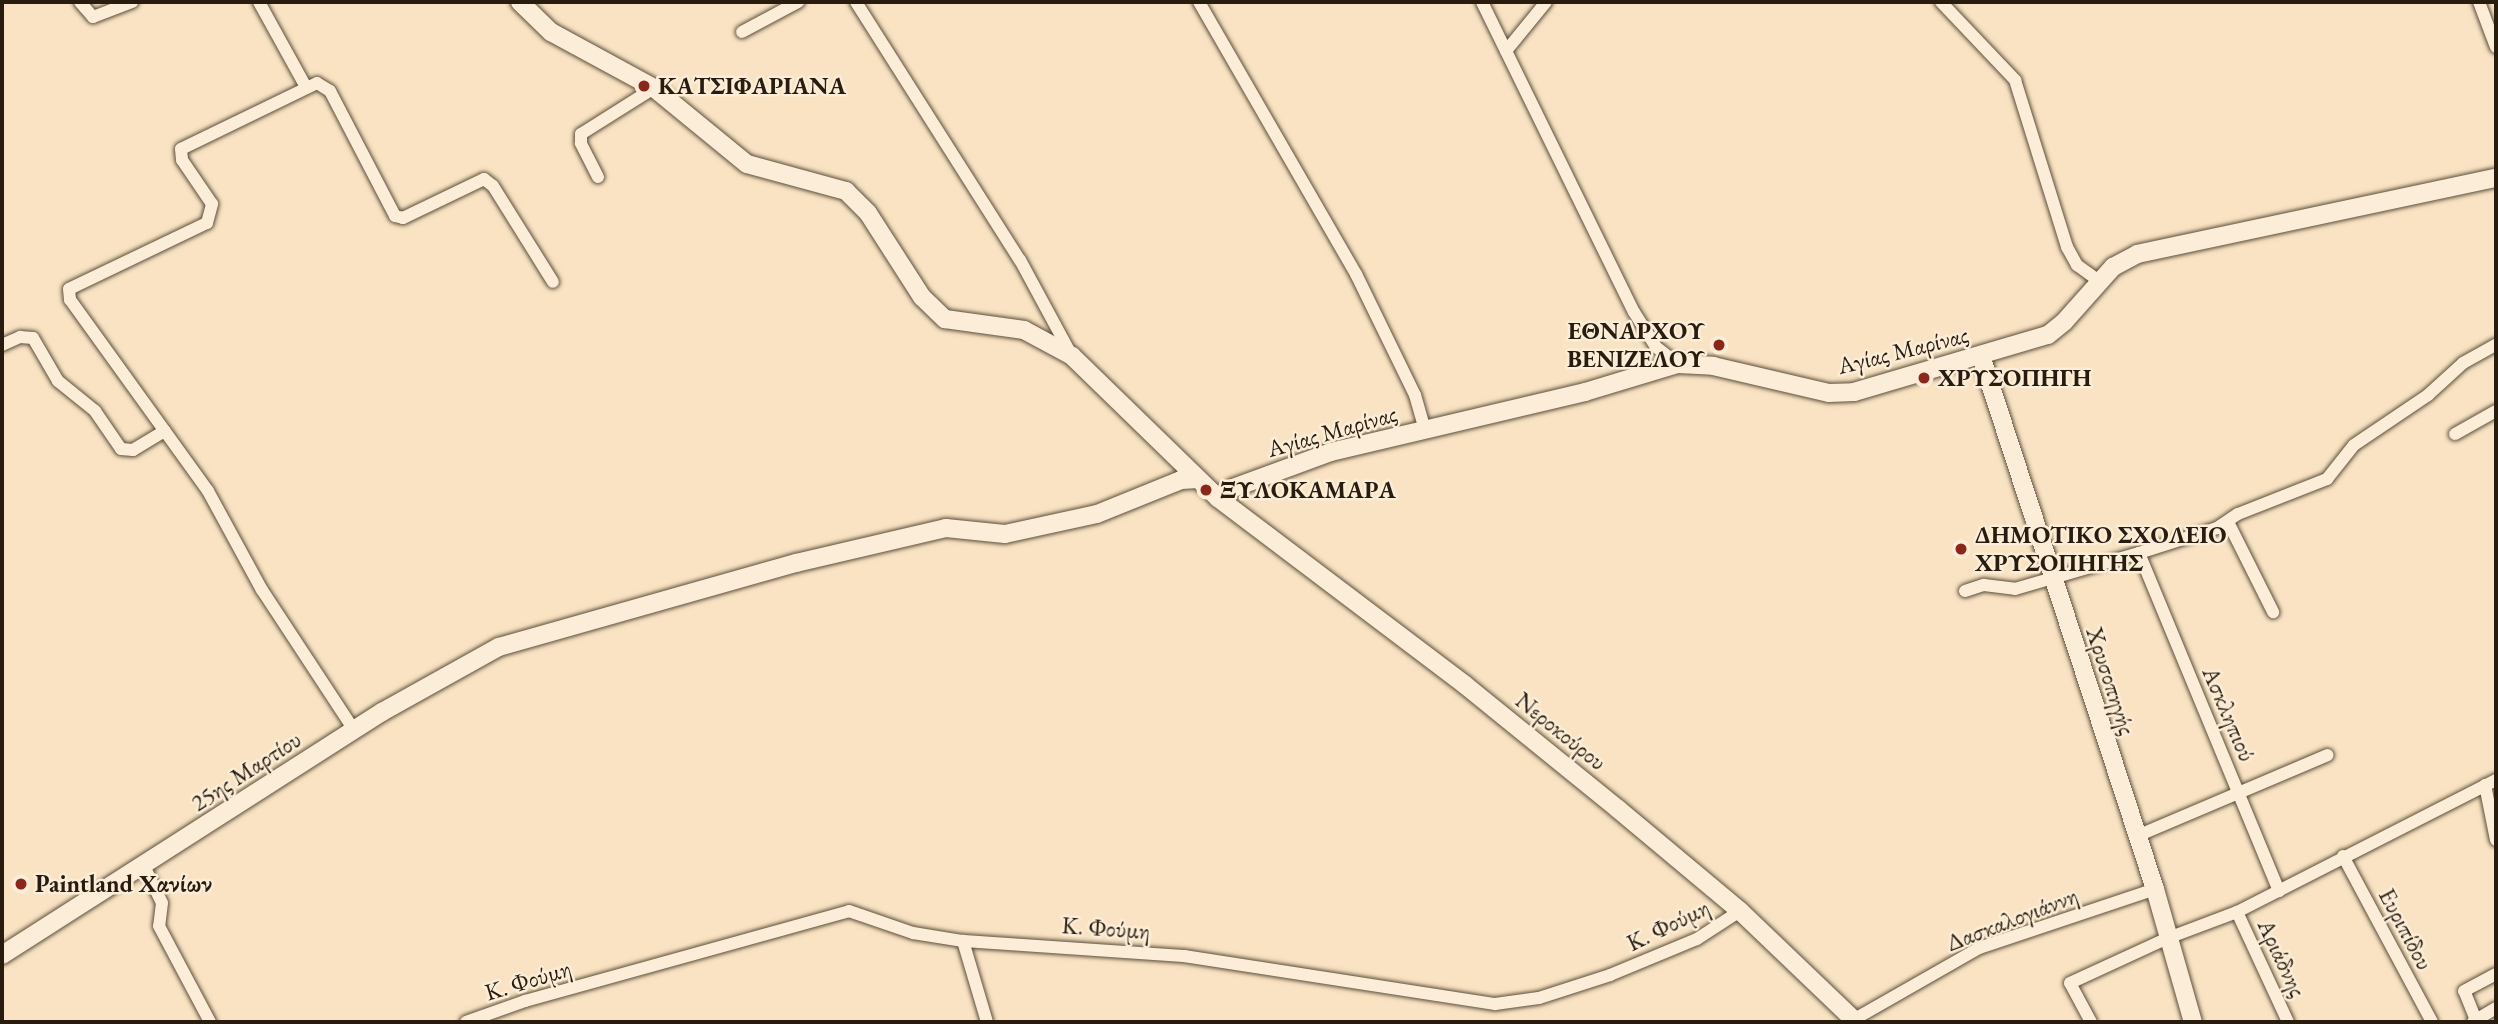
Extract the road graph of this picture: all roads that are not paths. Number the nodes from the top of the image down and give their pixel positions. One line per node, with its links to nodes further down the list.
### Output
1 (80, 2): 2 (street)
2 (132, 2)
3 (259, 2): 16 (street)
4 (520, 2): 17 (main road, Νεροκούρου)
5 (798, 2): 13 (street)
6 (856, 2): 24 (street)
7 (1199, 2): 29 (street)
8 (1482, 2): 15 (street)
9 (1546, 2): 15 (street)
10 (1941, 2): 20 (street)
11 (2479, 2): 12 (street)
12 (2493, 30): 14 (street)
13 (742, 32)
14 (2496, 47)
15 (1506, 51): 26 (street)
16 (306, 87): 21 (street); 28 (street)
17 (654, 88): 18 (street); 24 (main road, Νεροκούρου)
18 (598, 177)
19 (2496, 178): 20 (main road, Αγίας Μαρίνας)
20 (2099, 281): 25 (main road, Αγίας Μαρίνας)
21 (553, 282)
22 (2, 345): 28 (street)
23 (2496, 345): 33 (street)
24 (1072, 356): 31 (main road, Νεροκούρου)
25 (1980, 356): 26 (main road, Αγίας Μαρίνας); 35 (main road, Χρυσοπηγής)
26 (1678, 365): 29 (main road, Αγίας Μαρίνας)
27 (2496, 411): 30 (street)
28 (165, 431): 38 (street)
29 (1425, 431): 32 (main road, Αγίας Μαρίνας)
30 (2455, 434)
31 (1198, 479): 32 (main road, Νεροκούρου); 38 (main road, 25ης Μαρτίου)
32 (1218, 498): 48 (main road, Νεροκούρου)
33 (2226, 523): 34 (street); 37 (street)
34 (2140, 553): 35 (street); 41 (street, Ασκληπιού)
35 (2050, 578): 36 (street); 42 (main road, Χρυσοπηγής)
36 (1965, 591)
37 (2273, 612)
38 (354, 730): 45 (main road, 25ης Μαρτίου)
39 (2328, 755): 41 (street)
40 (2490, 782): 43 (street); 44 (street)
41 (2239, 793): 42 (street); 47 (street, Ασκληπιού)
42 (2137, 836): 46 (main road, Χρυσοπηγής)
43 (2496, 840)
44 (2343, 856): 47 (street); 63 (street, Ευριπίδου)
45 (143, 864): 52 (main road, 25ης Μαρτίου); 57 (street)
46 (2155, 889): 50 (main road, Χρυσοπηγής); 55 (street, Δασκαλογιάννη)
47 (2279, 891): 49 (street)
48 (1740, 911): 51 (street, Κ. Φούμη); 55 (main road, Νεροκούρου)
49 (2237, 912): 50 (street); 62 (street, Αριάδνης)
50 (2168, 938): 60 (street); 61 (main road, Χρυσοπηγής)
51 (963, 941): 58 (street, Κ. Φούμη); 59 (street)
52 (2, 955)
53 (2496, 974): 56 (street)
54 (2496, 1008): 56 (street)
55 (1855, 1021)
56 (2475, 1021)
57 (210, 1022)
58 (466, 1022)
59 (987, 1022)
60 (2091, 1022)
61 (2193, 1022)
62 (2288, 1022)
63 (2432, 1022)

